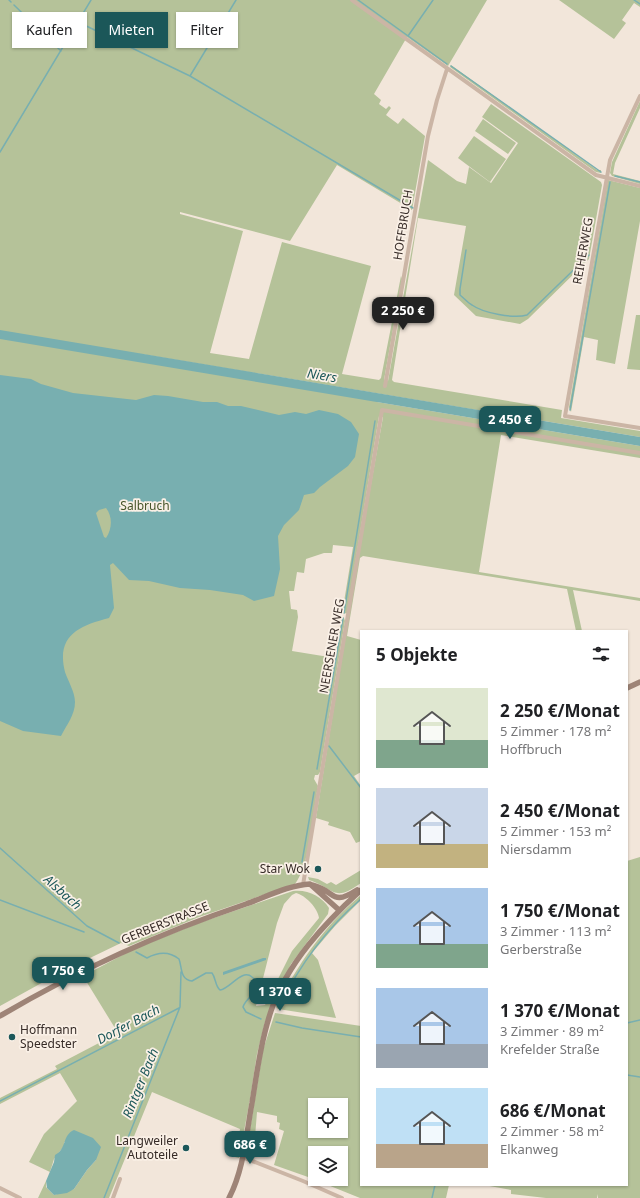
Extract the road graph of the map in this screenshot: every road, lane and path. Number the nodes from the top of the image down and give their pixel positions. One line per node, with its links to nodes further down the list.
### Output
1 (352, 0): 2 (street)
2 (447, 69): 4 (street); 6 (street, HOFFBRUCH)
3 (640, 96): 4 (street, REIHERWEG)
4 (606, 177): 5 (street); 7 (street, REIHERWEG)
5 (640, 186)
6 (385, 386)
7 (640, 428)
8 (640, 454): 12 (street, NEERSENER WEG)
9 (640, 682): 10 (main road)
10 (628, 688)
11 (310, 884): 12 (main road, GERBERSTRASSE); 13 (main road); 15 (main road)
12 (303, 886): 16 (main road, GERBERSTRASSE)
13 (360, 890)
14 (360, 890): 15 (main road)
15 (339, 910): 17 (main road)
16 (0, 1016)
17 (242, 1157): 22 (main road); 23 (street)
18 (120, 1179): 21 (street)
19 (0, 1188): 20 (street)
20 (20, 1198)
21 (114, 1198)
22 (229, 1198)
23 (342, 1198)

